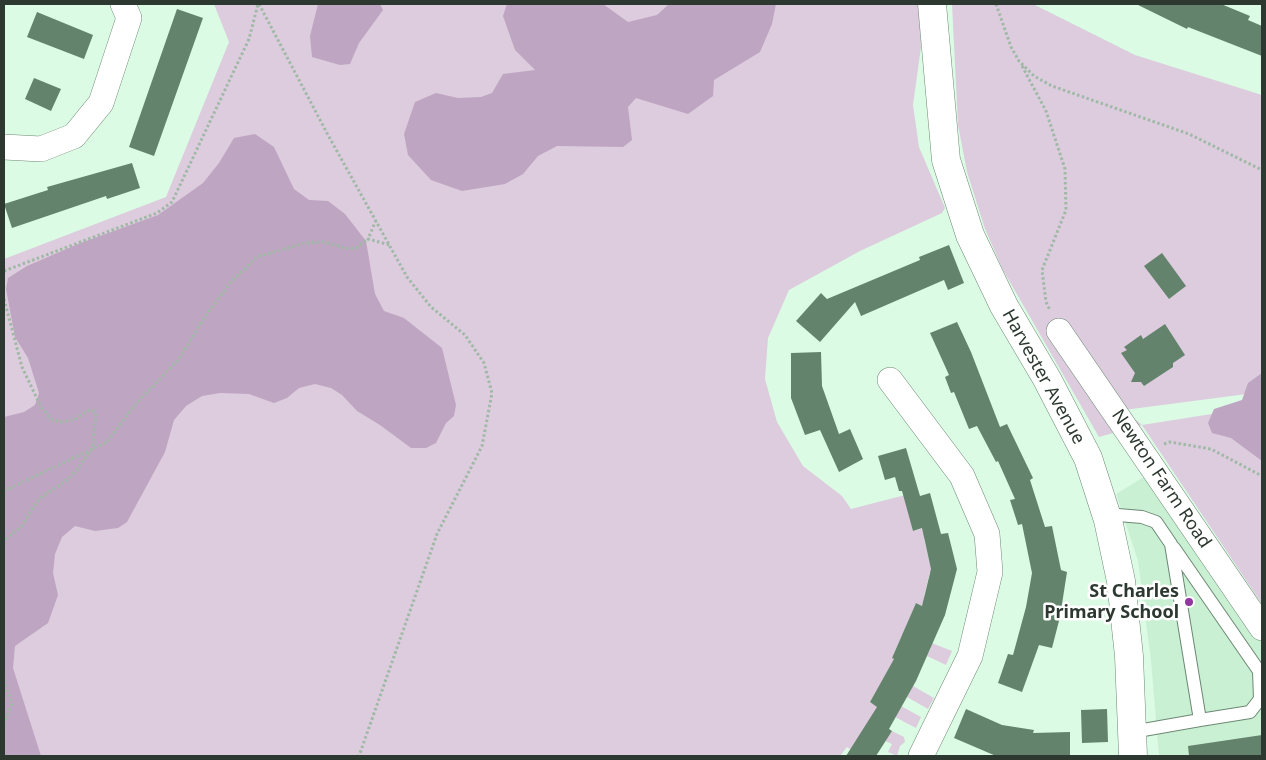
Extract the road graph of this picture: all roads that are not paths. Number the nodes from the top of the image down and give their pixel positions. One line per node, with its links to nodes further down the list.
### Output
1 (123, 4): 3 (street)
2 (932, 4): 6 (street, Harvester Avenue)
3 (4, 147)
4 (1059, 331): 8 (street, Newton Farm Road)
5 (890, 380): 11 (street)
6 (1108, 520): 7 (lane); 10 (street, Harvester Avenue)
7 (1171, 544): 9 (lane); 9 (lane)
8 (1262, 628)
9 (1200, 720): 10 (lane)
10 (1133, 744)
11 (921, 756)

